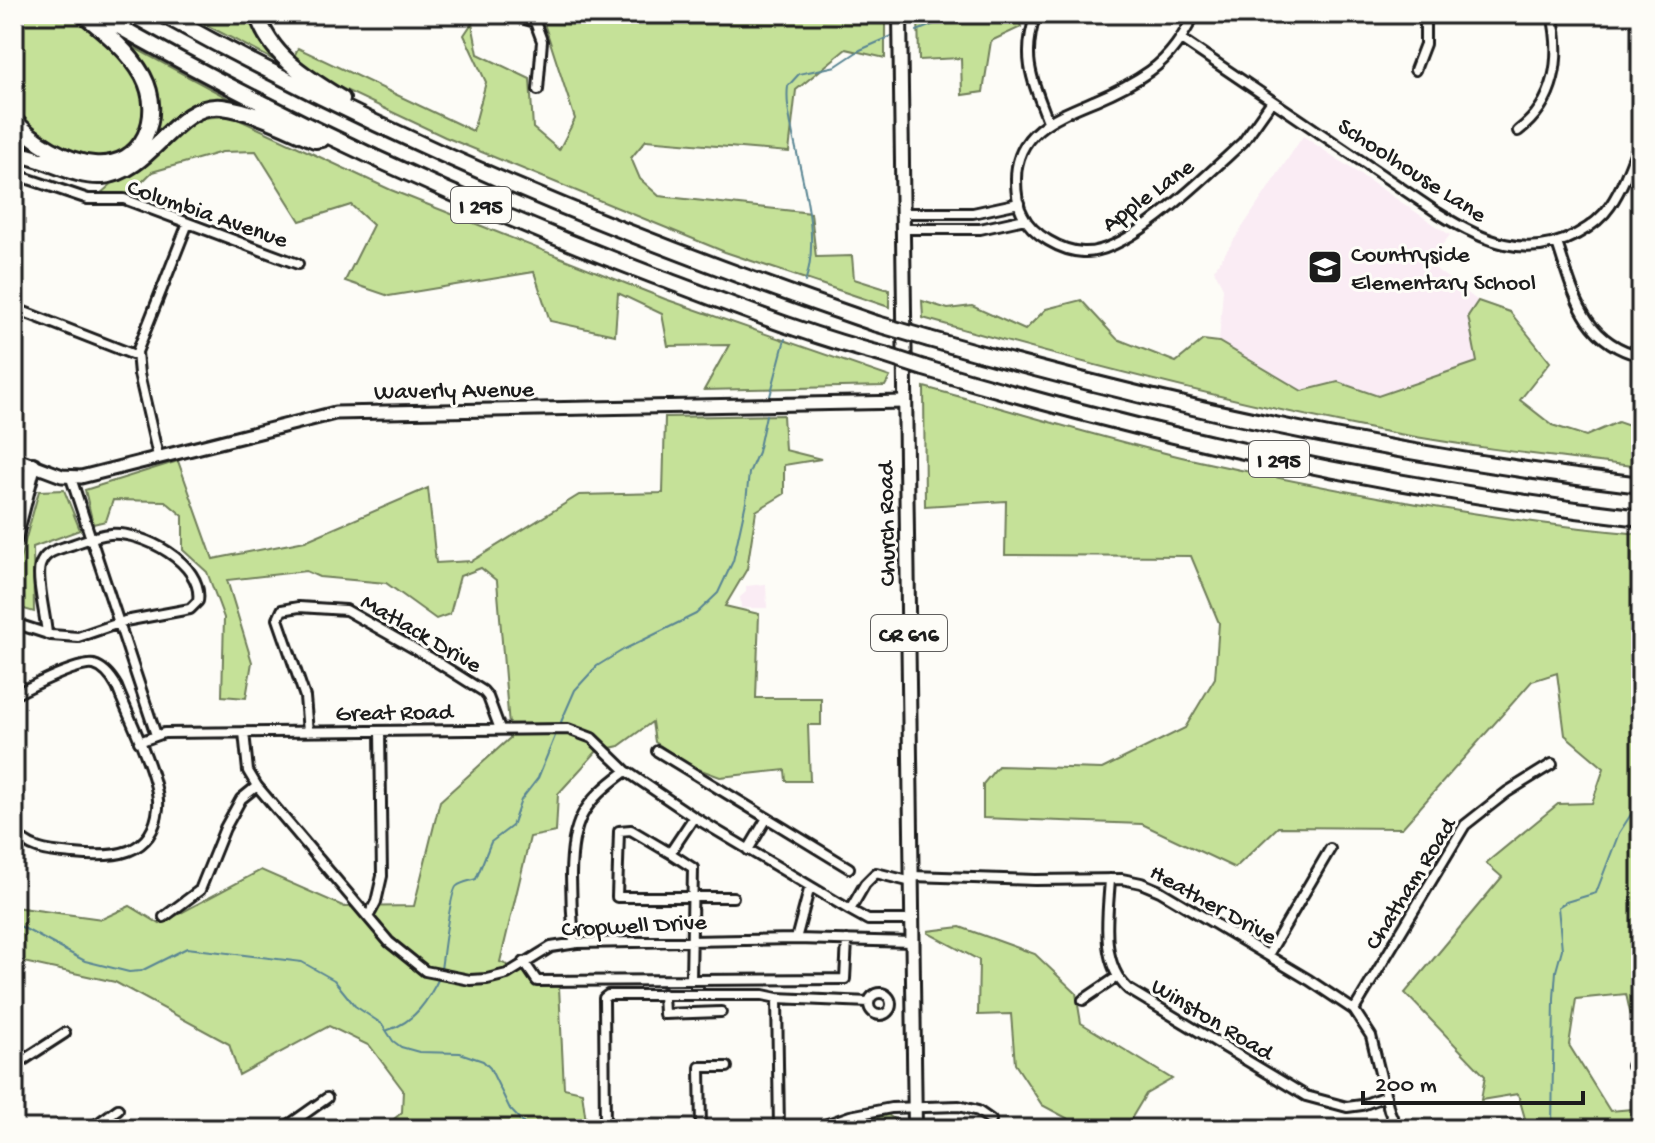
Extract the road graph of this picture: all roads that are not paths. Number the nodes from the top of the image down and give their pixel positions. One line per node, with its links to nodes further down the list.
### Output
1 (83, 14): 15 (highway)
2 (97, 14): 18 (highway, I 295)
3 (162, 14): 20 (highway, I 295)
4 (257, 14): 20 (highway)
5 (472, 14): 13 (street)
6 (900, 14): 24 (main road, Church Road / CR 616)
7 (1036, 14): 16 (street)
8 (1195, 14): 11 (street)
9 (1425, 14): 12 (street)
10 (1552, 14): 17 (street)
11 (1181, 39): 14 (street, Schoolhouse Lane); 16 (street)
12 (1415, 70)
13 (538, 90)
14 (1272, 101): 25 (street, Apple Lane); 28 (street, Schoolhouse Lane)
15 (14, 120)
16 (1048, 121): 23 (street)
17 (1518, 131)
18 (333, 138): 21 (highway); 39 (highway, I 295, bridge)
19 (1641, 138): 28 (street, Schoolhouse Lane)
20 (410, 141): 38 (highway, I 295, bridge)
21 (14, 154)
22 (14, 174): 26 (street, Columbia Avenue)
23 (1019, 203): 24 (street); 25 (street)
24 (903, 213): 27 (main road, Church Road / CR 616)
25 (1025, 219): 27 (street)
26 (188, 223): 29 (street, Columbia Avenue); 31 (street)
27 (903, 229): 33 (main road, Church Road / CR 616)
28 (1557, 243): 32 (street)
29 (298, 264)
30 (14, 308): 31 (street)
31 (137, 356): 34 (street)
32 (1641, 356)
33 (905, 402): 34 (street, Waverly Avenue); 63 (main road, Church Road / CR 616)
34 (158, 456): 37 (street, Waverly Avenue)
35 (14, 458): 36 (street)
36 (33, 465): 37 (street); 40 (highway)
37 (71, 478): 41 (street)
38 (1641, 485)
39 (1641, 518)
40 (14, 539)
41 (90, 539): 43 (street); 43 (street); 44 (street)
42 (14, 623): 44 (street)
43 (119, 623): 44 (street); 50 (street)
44 (47, 634)
45 (14, 695): 51 (street)
46 (500, 729): 47 (street, Great Road); 49 (street, Matlack Drive); 54 (street, Great Road)
47 (380, 731): 49 (street, Great Road); 70 (street)
48 (244, 732): 49 (street, Great Road); 50 (street, Great Road); 55 (street)
49 (308, 732)
50 (156, 735): 51 (street)
51 (139, 742): 58 (street)
52 (657, 751): 57 (street)
53 (1552, 764): 85 (street, Chatham Road)
54 (626, 771): 56 (street, Great Road); 76 (street)
55 (257, 786): 69 (street); 70 (street, Cropwell Drive)
56 (694, 817): 60 (street, Great Road); 61 (street)
57 (767, 818): 60 (street); 62 (street)
58 (14, 830)
59 (1330, 849): 77 (street)
60 (748, 850): 65 (street, Great Road)
61 (670, 853): 66 (street); 66 (street)
62 (849, 868)
63 (912, 879): 64 (street, Heather Drive); 68 (street); 71 (main road, Church Road / CR 616)
64 (1110, 879): 77 (street, Heather Drive); 79 (street, Winston Road)
65 (810, 886): 68 (street, Great Road); 72 (street)
66 (692, 897): 67 (street); 73 (street)
67 (733, 897)
68 (850, 910): 71 (street, Great Road)
69 (164, 917)
70 (368, 917): 78 (street, Cropwell Drive)
71 (913, 920): 75 (main road, Church Road / CR 616)
72 (796, 939): 73 (street, Cropwell Drive); 74 (street, Cropwell Drive)
73 (692, 940): 76 (street, Cropwell Drive); 80 (street)
74 (847, 940): 75 (street, Cropwell Drive); 80 (street)
75 (913, 942): 92 (main road, Church Road / CR 616)
76 (574, 943): 78 (street, Cropwell Drive)
77 (1268, 955): 85 (street, Heather Drive)
78 (524, 962): 80 (street)
79 (1117, 977): 83 (street); 90 (street, Winston Road)
80 (691, 980)
81 (663, 994): 82 (street); 86 (street); 97 (street)
82 (777, 998): 84 (street); 99 (street)
83 (1083, 1000)
84 (869, 1002)
85 (1354, 1010): 90 (street, Heather Drive)
86 (721, 1012)
87 (65, 1033): 88 (street)
88 (14, 1066)
89 (727, 1067): 98 (street)
90 (1386, 1096): 102 (street, Heather Drive)
91 (327, 1098): 96 (street)
92 (915, 1108): 94 (street); 100 (street); 101 (main road, Church Road / CR 616)
93 (118, 1109): 95 (street)
94 (991, 1120)
95 (90, 1129)
96 (283, 1129)
97 (605, 1129)
98 (701, 1129)
99 (779, 1129)
100 (813, 1129)
101 (915, 1129)
102 (1397, 1129)

